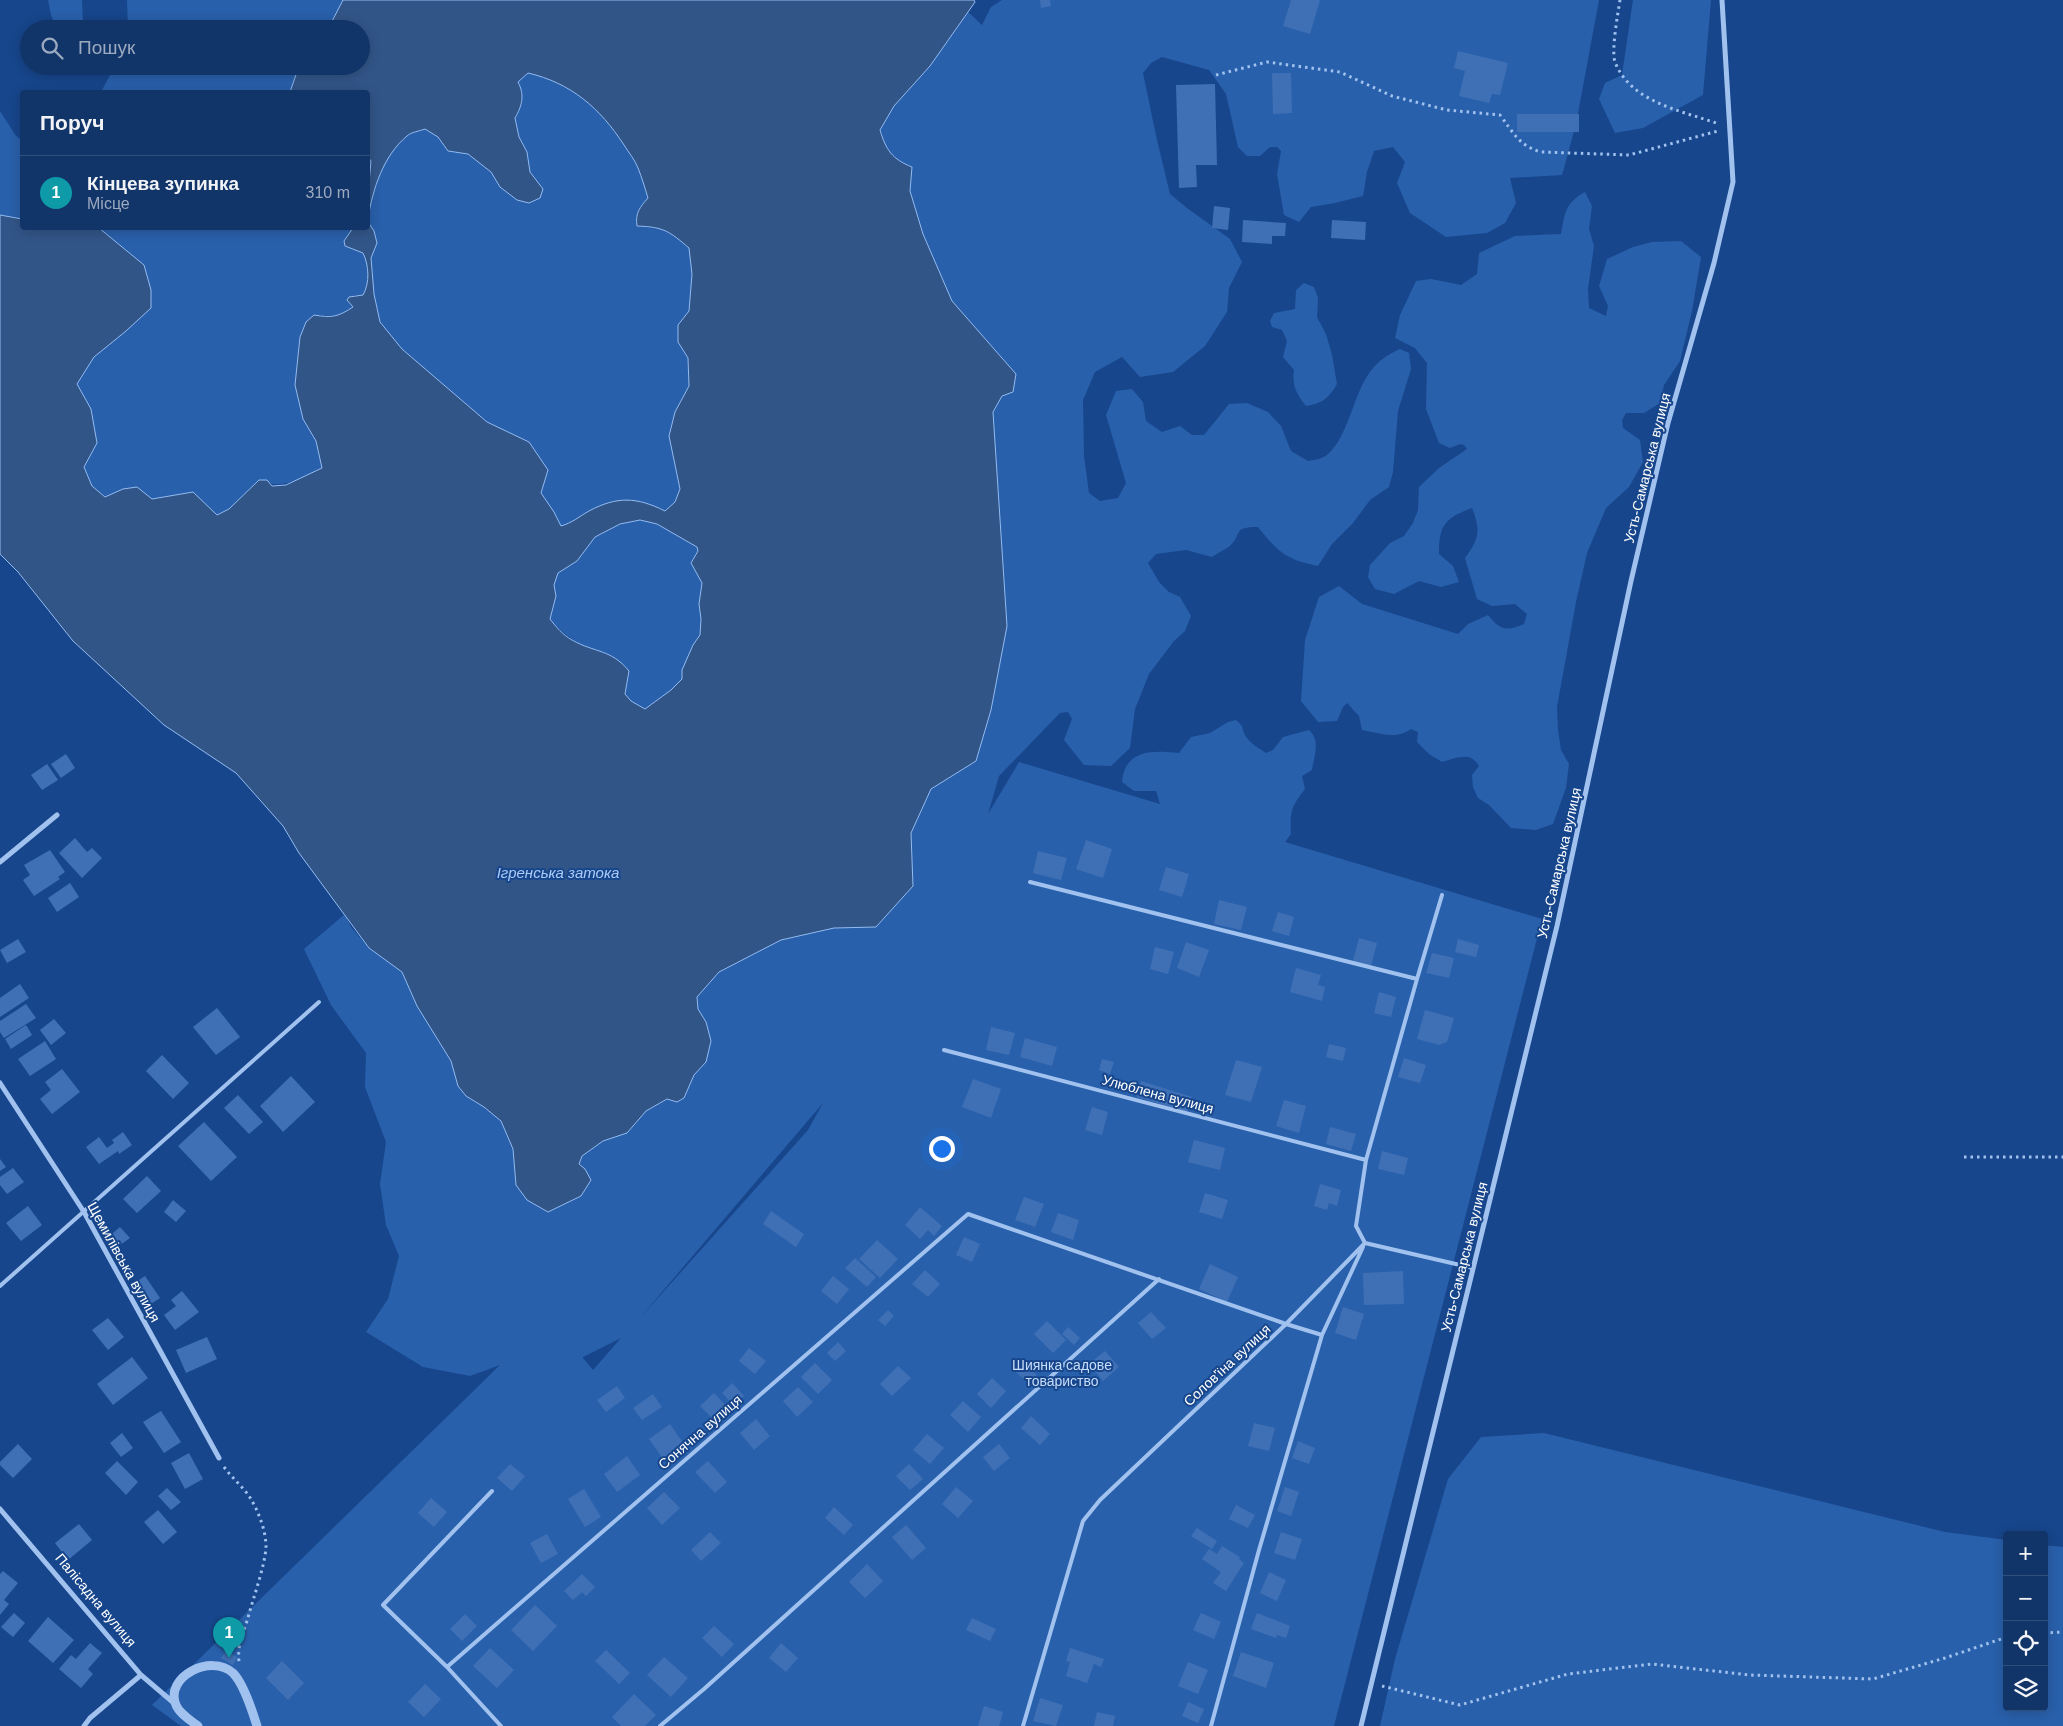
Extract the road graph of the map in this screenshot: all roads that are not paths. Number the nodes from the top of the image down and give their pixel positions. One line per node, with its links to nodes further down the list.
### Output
1 (1722, 0): 13 (street, Усть-Самарська вулиця)
2 (57, 814): 3 (street)
3 (0, 862)
4 (1030, 882): 6 (lane)
5 (1442, 895): 6 (lane)
6 (1417, 978): 10 (lane)
7 (319, 1002): 11 (lane)
8 (944, 1050): 10 (lane, Улюблена вулиця)
9 (0, 1083): 11 (street, Щемилівська вулиця)
10 (1366, 1160): 12 (lane)
11 (84, 1212): 15 (lane); 18 (street, Щемилівська вулиця)
12 (1365, 1243): 13 (lane); 16 (lane); 17 (lane)
13 (1473, 1268): 31 (street, Усть-Самарська вулиця)
14 (1159, 1279): 16 (lane); 21 (lane, Сонячна вулиця); 28 (lane)
15 (0, 1286)
16 (1286, 1324): 17 (lane, Солов'їна вулиця); 29 (lane, Солов'їна вулиця)
17 (1322, 1335): 30 (lane)
18 (219, 1458)
19 (492, 1491): 21 (lane)
20 (0, 1509): 22 (street, Палісадна вулиця)
21 (447, 1667): 27 (lane)
22 (141, 1674): 23 (street, Палісадна вулиця); 24 (street)
23 (175, 1704): 25 (street, Палісадна вулиця); 26 (street)
24 (84, 1726)
25 (198, 1726)
26 (258, 1726)
27 (501, 1726)
28 (660, 1726)
29 (1023, 1726)
30 (1211, 1726)
31 (1362, 1726)

